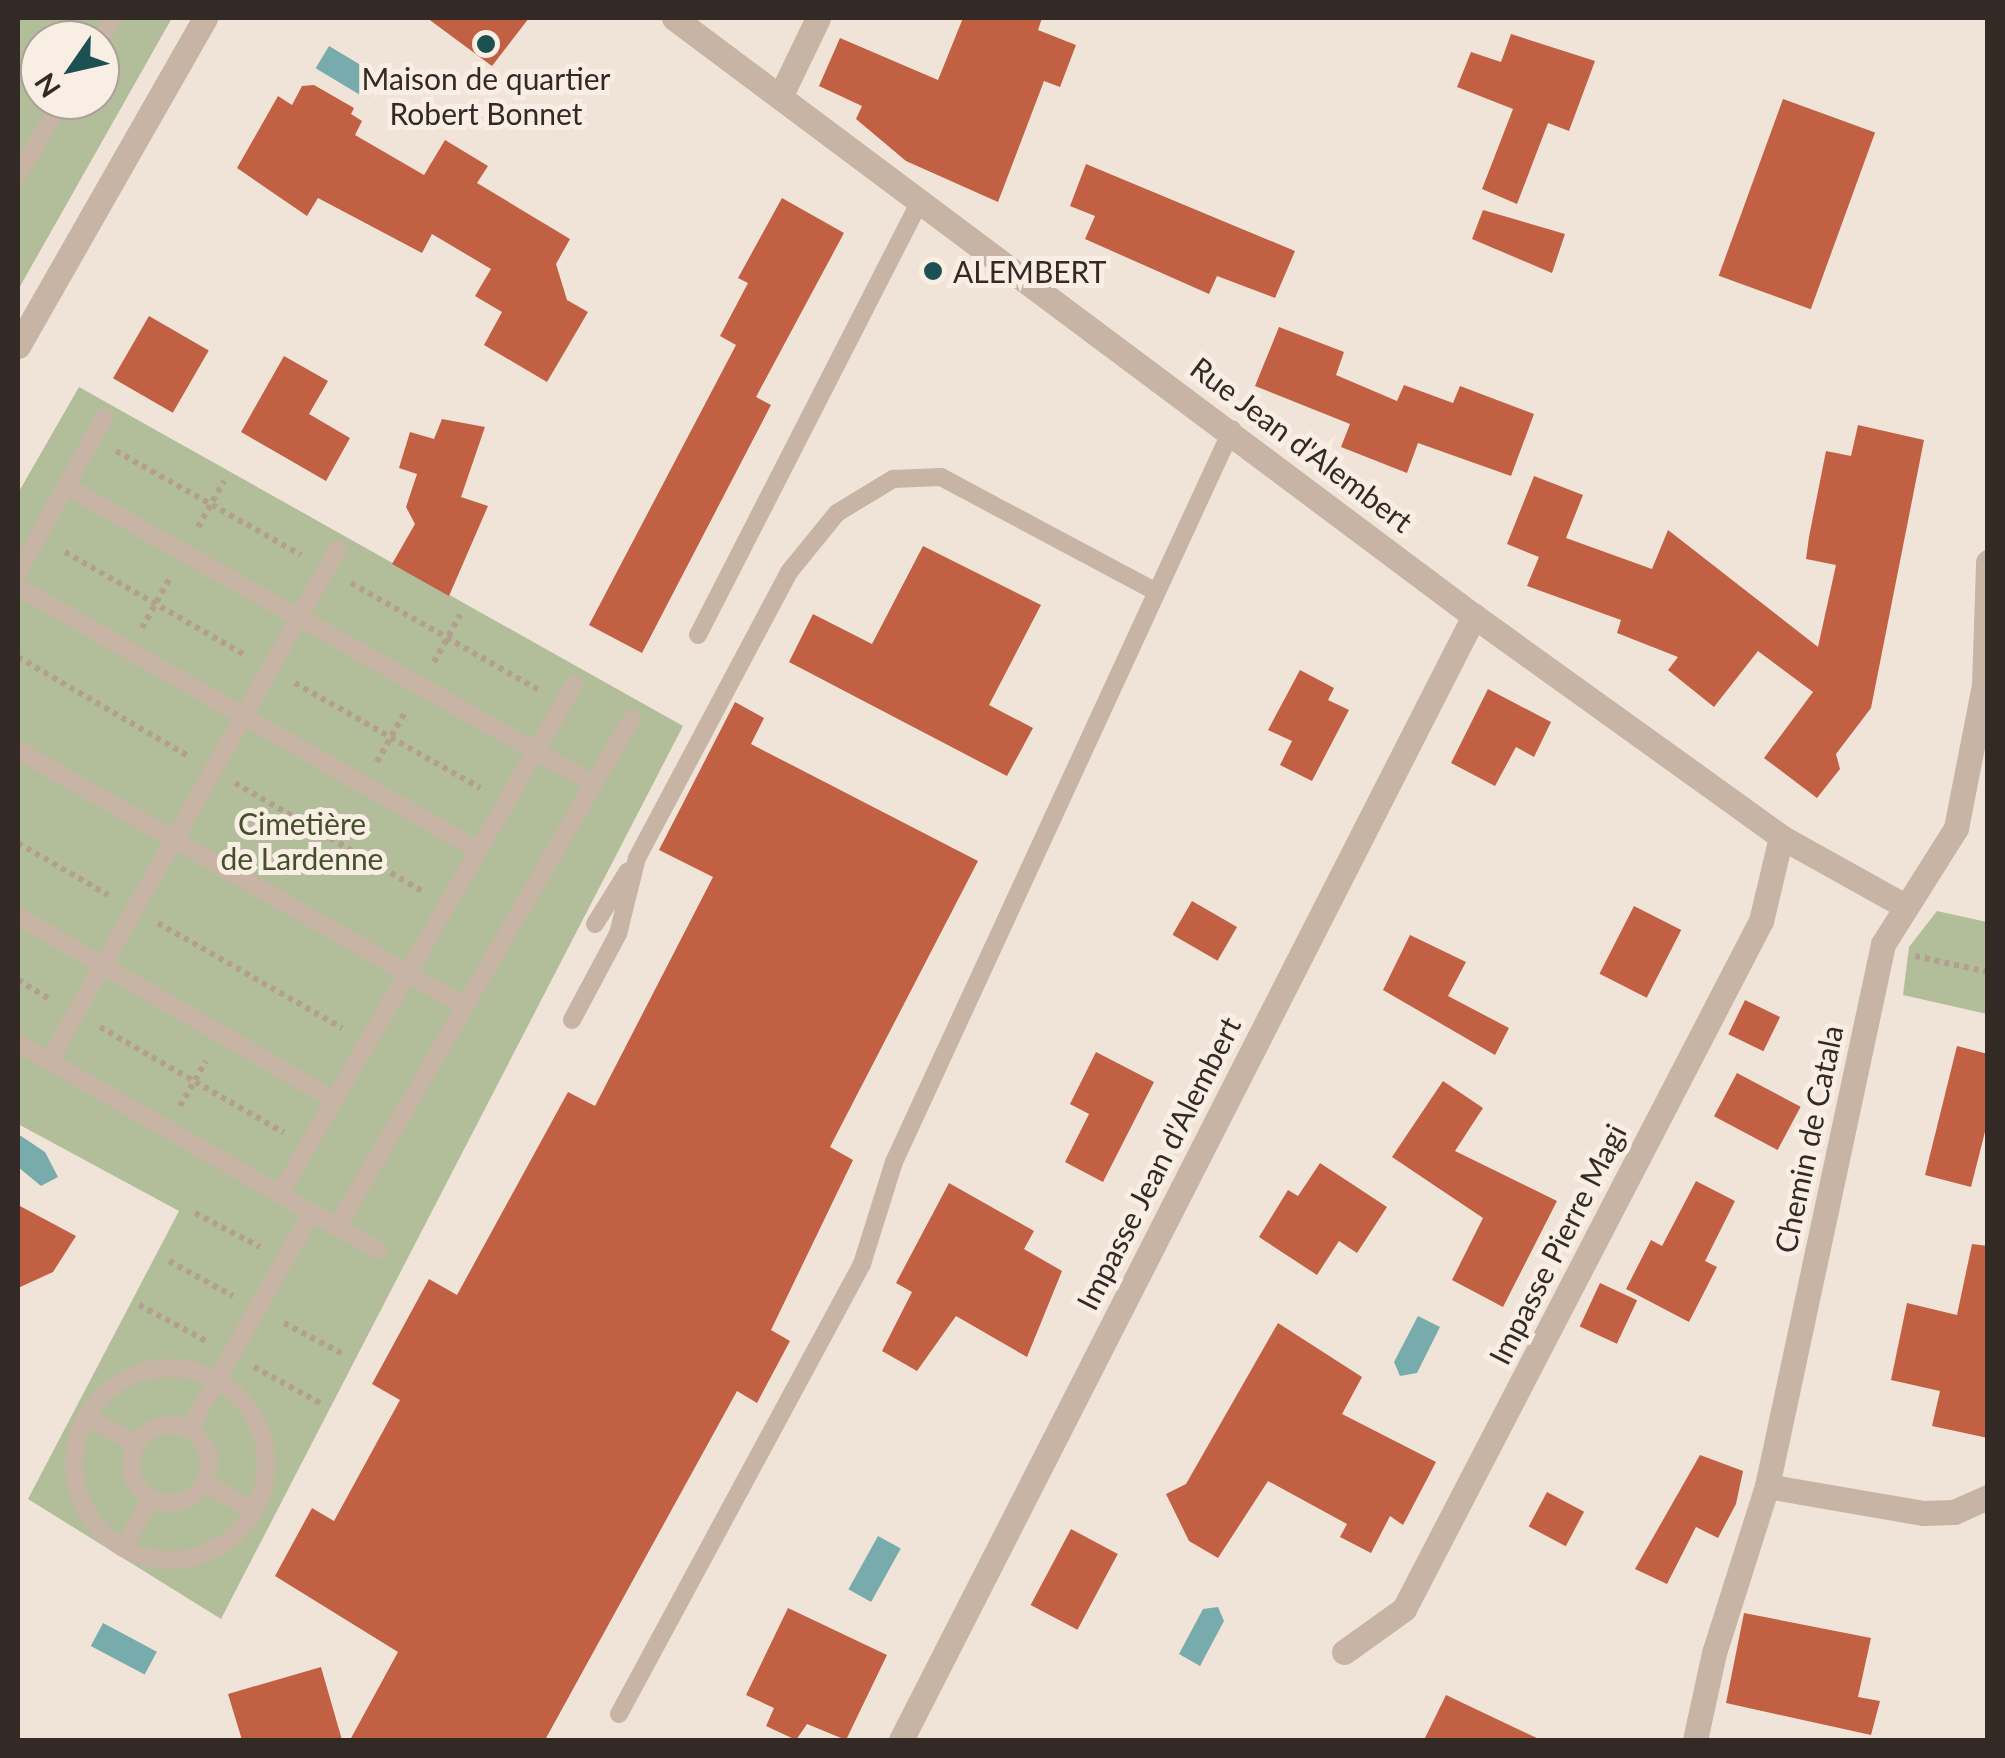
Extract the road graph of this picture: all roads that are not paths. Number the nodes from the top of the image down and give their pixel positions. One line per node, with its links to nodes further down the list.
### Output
1 (205, 18): 8 (street)
2 (674, 18): 4 (street, Rue Jean d'Alembert)
3 (818, 18): 4 (street)
4 (780, 96): 7 (street, Rue Jean d'Alembert)
5 (52, 120): 6 (lane)
6 (18, 175)
7 (920, 202): 10 (street, Rue Jean d'Alembert); 19 (lane)
8 (18, 346)
9 (104, 417): 11 (lane)
10 (1232, 429): 16 (lane); 17 (street, Rue Jean d'Alembert)
11 (66, 486): 14 (lane); 18 (lane)
12 (337, 550): 18 (lane)
13 (1988, 562): 30 (street, Chemin de Catala)
14 (18, 573)
15 (18, 587): 21 (lane)
16 (1156, 592): 29 (lane); 55 (lane)
17 (1474, 616): 26 (street, Rue Jean d'Alembert); 56 (street, Impasse Jean d'Alembert)
18 (299, 618): 21 (lane); 24 (lane)
19 (698, 635)
20 (574, 685): 24 (lane)
21 (244, 716): 27 (lane); 28 (lane)
22 (632, 718): 25 (lane)
23 (18, 750): 27 (lane)
24 (535, 751): 25 (lane); 28 (lane)
25 (594, 784): 35 (lane)
26 (1781, 837): 30 (street, Rue Jean d'Alembert); 54 (street, Impasse Pierre Magi)
27 (174, 839): 33 (lane); 34 (lane)
28 (478, 850): 34 (lane)
29 (636, 858): 32 (lane); 36 (lane)
30 (1902, 905): 49 (street, Chemin de Catala)
31 (18, 916): 33 (lane)
32 (596, 924)
33 (103, 965): 38 (lane); 39 (lane)
34 (407, 972): 35 (lane); 39 (lane)
35 (466, 1006): 42 (lane)
36 (572, 1020)
37 (18, 1043): 38 (lane)
38 (49, 1061): 40 (lane)
39 (334, 1100): 40 (lane)
40 (280, 1194): 41 (lane)
41 (312, 1212): 42 (lane); 44 (lane)
42 (338, 1227): 43 (lane)
43 (378, 1250)
44 (218, 1379): 45 (lane); 46 (lane); 52 (lane)
45 (86, 1416): 47 (lane); 53 (lane)
46 (189, 1430): 47 (lane); 48 (lane)
47 (136, 1444): 51 (lane)
48 (204, 1483): 51 (lane); 52 (lane)
49 (1767, 1486): 50 (street); 57 (street, Chemin de Catala)
50 (1988, 1497)
51 (151, 1498): 53 (lane)
52 (255, 1511): 53 (lane)
53 (123, 1548)
54 (1344, 1652)
55 (619, 1714)
56 (901, 1740)
57 (1695, 1740)

